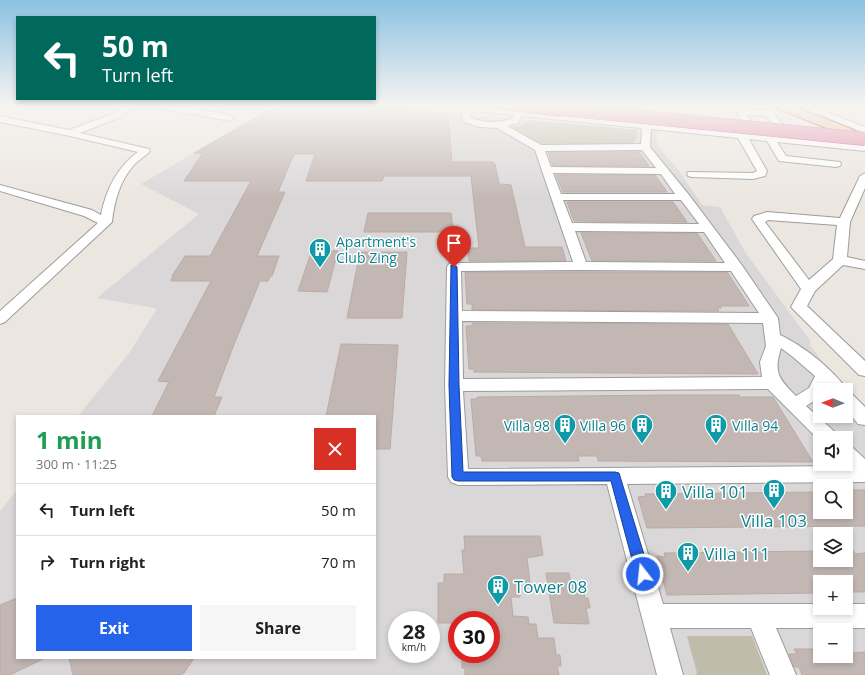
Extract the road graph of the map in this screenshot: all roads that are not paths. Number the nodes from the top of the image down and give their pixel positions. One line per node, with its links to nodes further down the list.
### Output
1 (85, 136): 18 (street)
2 (519, 136): 7 (street)
3 (646, 136): 8 (street)
4 (742, 136): 13 (street)
5 (747, 136): 6 (street)
6 (771, 139): 9 (street); 10 (street)
7 (539, 148): 8 (street); 11 (street)
8 (645, 148): 12 (street)
9 (865, 148)
10 (836, 164)
11 (547, 170): 12 (street); 16 (street)
12 (665, 171): 17 (street)
13 (692, 174)
14 (864, 181): 19 (street)
15 (0, 188): 18 (street)
16 (556, 197): 17 (street); 20 (street)
17 (685, 197): 21 (street)
18 (106, 222): 29 (street)
19 (844, 222): 22 (street); 26 (street)
20 (568, 227): 21 (street); 24 (street)
21 (708, 228): 25 (street)
22 (840, 260): 23 (street); 26 (street)
23 (865, 265)
24 (582, 266): 25 (street); 27 (street)
25 (736, 267): 28 (street)
26 (808, 289): 31 (street)
27 (455, 316): 28 (street); 35 (street)
28 (770, 318): 30 (street)
29 (0, 319)
30 (772, 337): 32 (street); 33 (street)
31 (865, 370)
32 (824, 375): 34 (street); 36 (street)
33 (772, 383): 35 (street); 36 (street)
34 (831, 383)
35 (454, 385): 42 (street)
36 (794, 405): 39 (street)
37 (853, 406): 38 (street)
38 (865, 419)
39 (822, 431)
40 (853, 460): 41 (street)
41 (865, 472): 42 (street)
42 (615, 476): 43 (street)
43 (655, 616): 44 (street); 46 (street)
44 (760, 616): 45 (street); 47 (street)
45 (865, 616)
46 (670, 675)
47 (783, 675)

